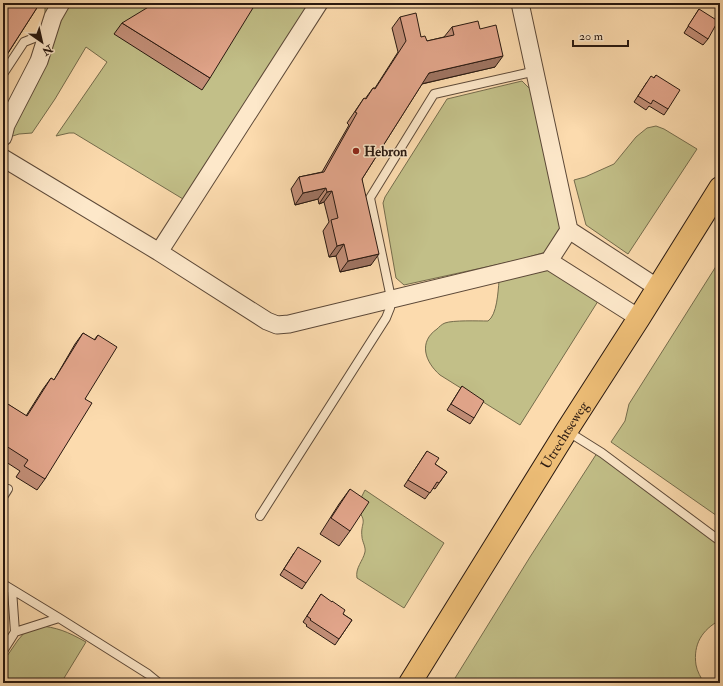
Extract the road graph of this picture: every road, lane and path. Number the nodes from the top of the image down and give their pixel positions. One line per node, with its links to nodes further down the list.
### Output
1 (61, 3): 4 (street)
2 (319, 3): 11 (street)
3 (520, 3): 5 (street)
4 (47, 32): 6 (lane); 7 (street)
5 (536, 71): 10 (street); 14 (lane)
6 (3, 74)
7 (3, 137)
8 (3, 158): 11 (street)
9 (720, 188): 13 (main road, Utrechtseweg)
10 (569, 230): 12 (street); 13 (street)
11 (159, 252): 14 (street)
12 (549, 261): 14 (street); 15 (street)
13 (658, 288): 15 (main road, Utrechtseweg)
14 (392, 298): 19 (lane)
15 (639, 318): 16 (main road, Utrechtseweg)
16 (567, 430): 20 (lane); 27 (main road, Utrechtseweg)
17 (8, 489): 18 (lane)
18 (3, 497)
19 (260, 516)
20 (720, 540)
21 (3, 584): 22 (lane)
22 (12, 590): 23 (lane); 24 (lane)
23 (59, 618): 24 (lane); 26 (lane)
24 (15, 632): 25 (lane)
25 (3, 651)
26 (159, 683)
27 (410, 683)

